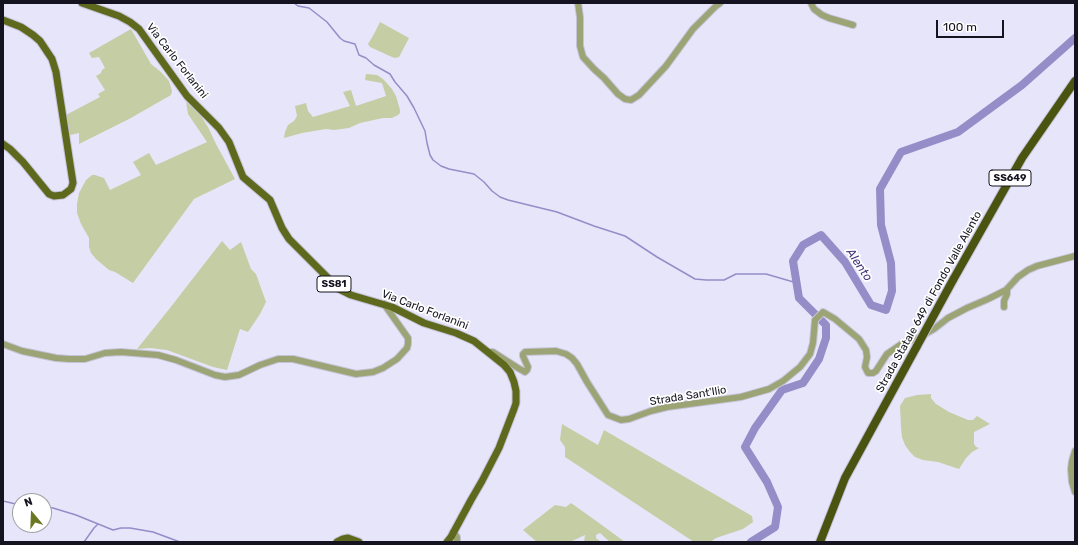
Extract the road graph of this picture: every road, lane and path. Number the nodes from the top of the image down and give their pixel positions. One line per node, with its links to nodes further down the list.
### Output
1 (82, 3): 11 (main road, Via Carlo Forlanini / SS81)
2 (578, 3): 3 (street)
3 (720, 3)
4 (810, 3): 6 (street)
5 (3, 20): 8 (main road)
6 (853, 26)
7 (1075, 81): 22 (highway, Strada Statale 649 di Fondo Valle Alento / SS649, bridge)
8 (3, 144)
9 (1075, 256): 10 (street)
10 (1007, 289): 12 (street); 14 (street, Strada Sant'Ilio)
11 (384, 304): 13 (street); 14 (main road, Via Carlo Forlanini / SS81)
12 (1004, 307)
13 (3, 344)
14 (488, 352): 17 (main road, Via Carlo Forlanini / SS81)
15 (1075, 451): 16 (street)
16 (1075, 492)
17 (454, 532): 20 (main road, Via Carlo Forlanini / SS81); 21 (street)
18 (337, 542): 19 (main road)
19 (359, 542)
20 (447, 542)
21 (457, 542)
22 (820, 542)

